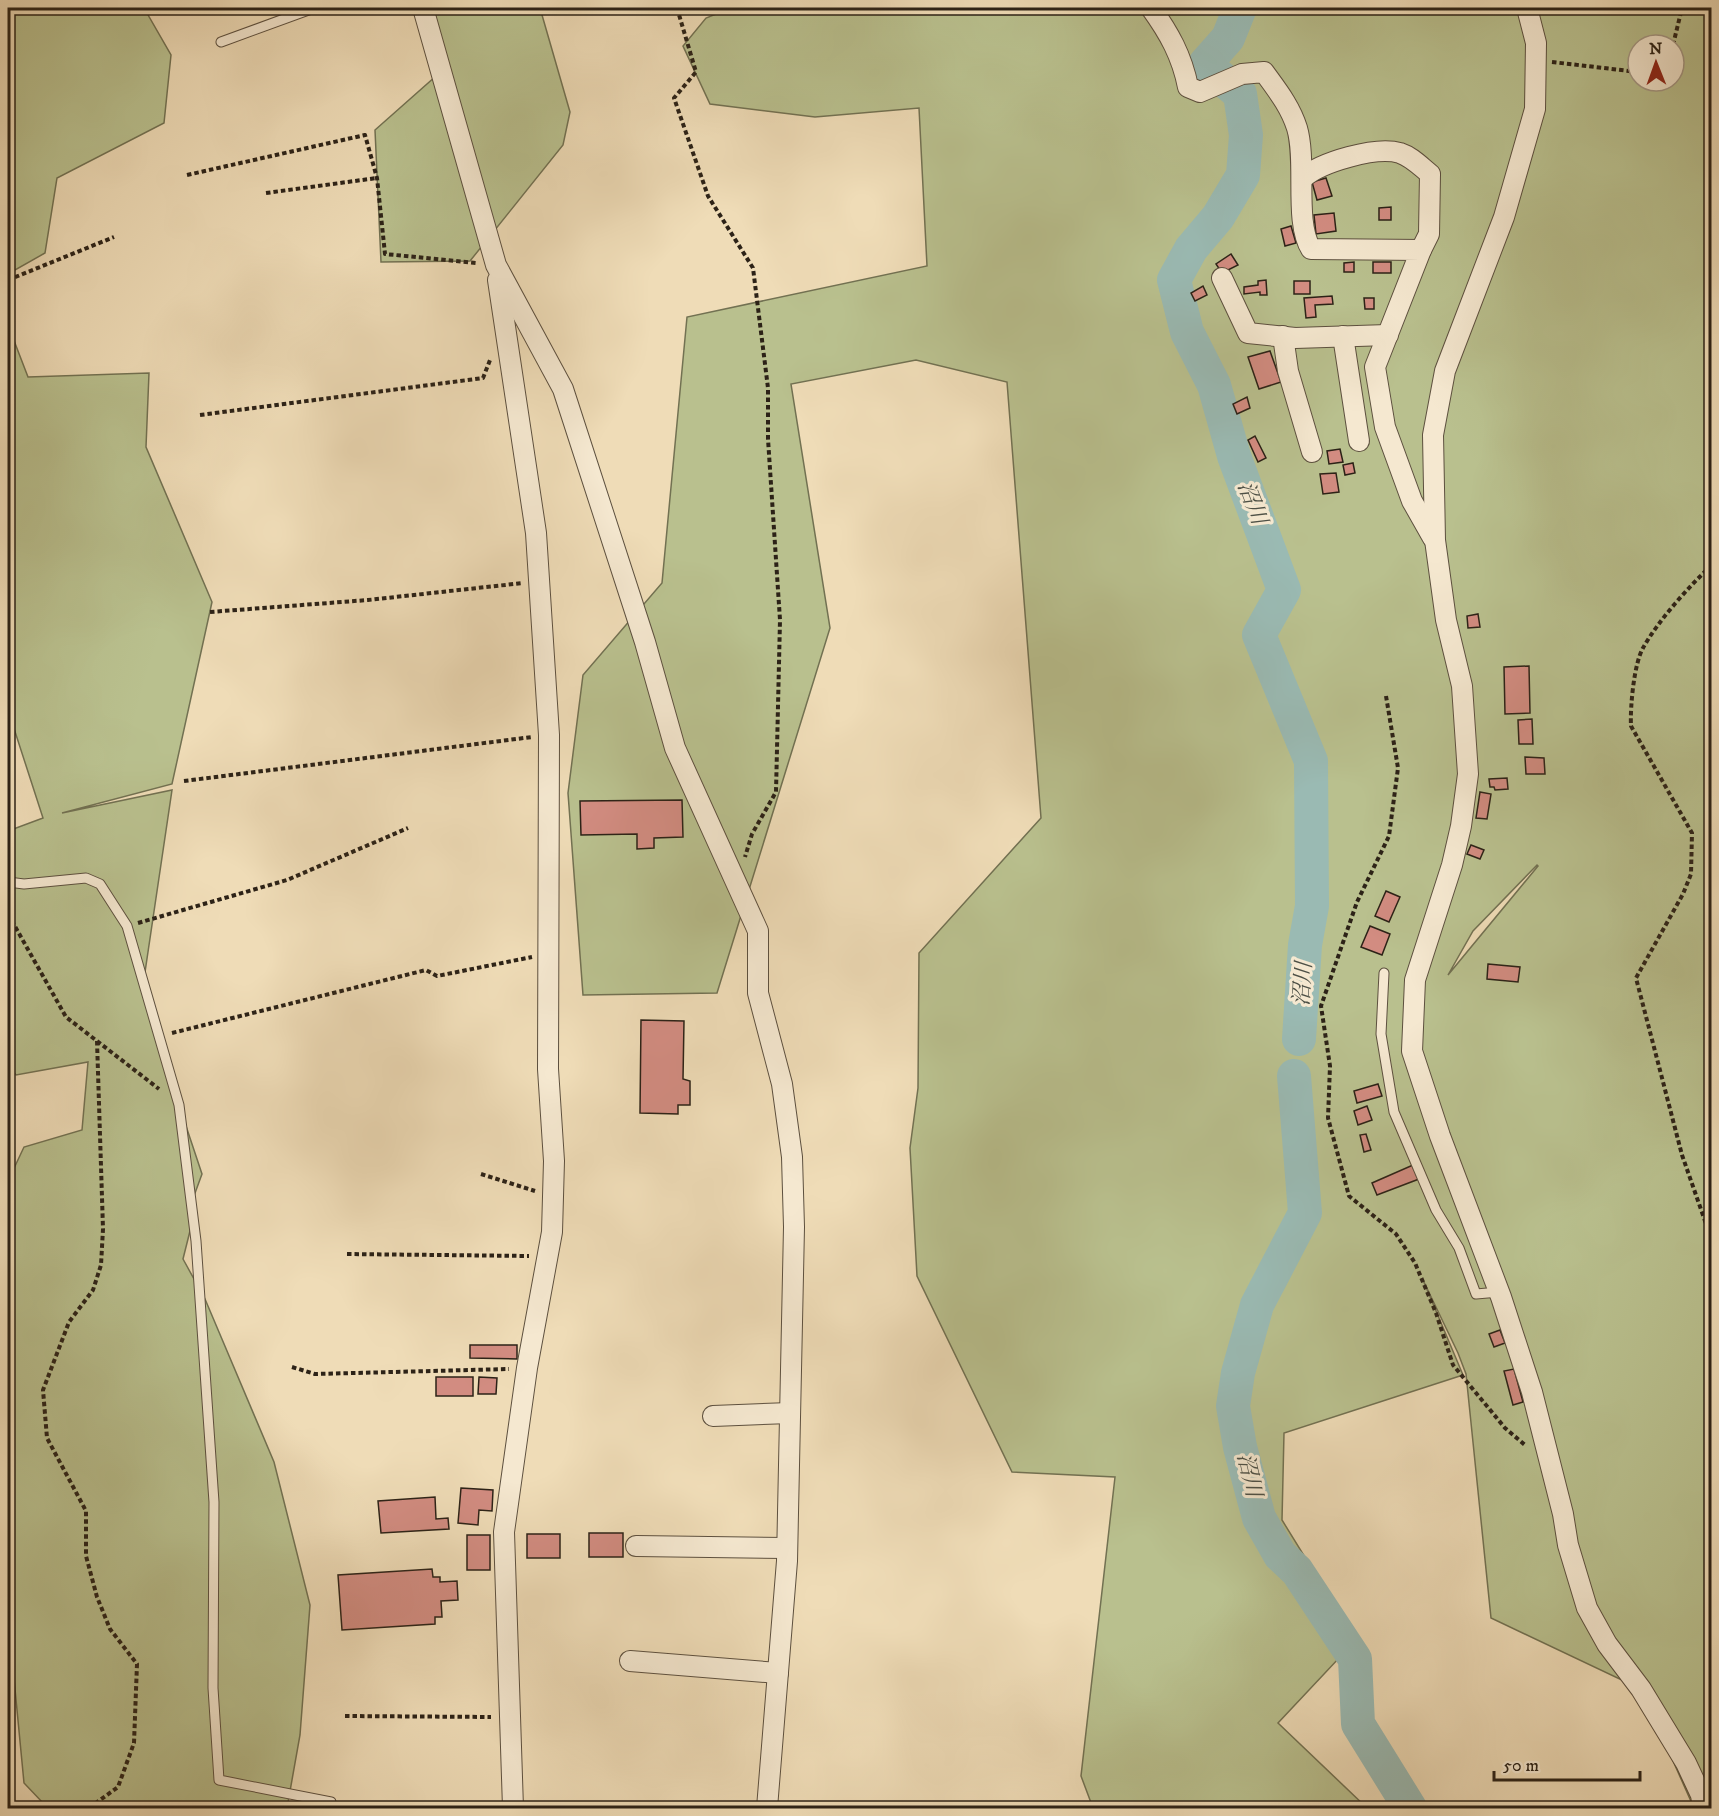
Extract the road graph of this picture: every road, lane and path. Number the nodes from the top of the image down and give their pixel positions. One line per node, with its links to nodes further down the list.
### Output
1 (314, 8): 8 (lane)
2 (423, 8): 17 (street)
3 (677, 8): 35 (path)
4 (1151, 8): 13 (street)
5 (1527, 8): 9 (street)
6 (1682, 8): 7 (path)
7 (1676, 33)
8 (222, 42)
9 (1535, 60): 10 (path); 27 (street)
10 (1626, 71)
11 (187, 175): 12 (path)
12 (377, 178): 14 (path); 17 (path)
13 (1303, 178): 16 (street); 16 (street)
14 (266, 193)
15 (114, 237): 19 (path)
16 (1421, 250): 21 (street)
17 (496, 266): 20 (street); 35 (street)
18 (1222, 278): 22 (street)
19 (8, 280)
20 (505, 329): 24 (path); 29 (street)
21 (1388, 335): 23 (street); 27 (street)
22 (1283, 336): 23 (street); 26 (street)
23 (1343, 336): 25 (street)
24 (200, 415)
25 (1359, 441)
26 (1312, 452)
27 (1435, 540): 48 (street)
28 (1712, 565): 45 (path)
29 (539, 581): 30 (path); 31 (street)
30 (210, 612)
31 (549, 735): 32 (path); 38 (street)
32 (184, 781)
33 (408, 828): 37 (path)
34 (8, 882): 37 (lane)
35 (737, 883): 51 (street)
36 (8, 914): 41 (path)
37 (128, 926): 40 (lane)
38 (548, 954): 40 (path); 44 (street)
39 (1384, 973): 48 (lane)
40 (160, 1036): 42 (lane)
41 (97, 1041): 42 (path); 59 (path)
42 (179, 1105): 60 (lane)
43 (482, 1174): 44 (path)
44 (553, 1197): 47 (street)
45 (1712, 1241)
46 (347, 1254): 47 (path)
47 (548, 1256): 50 (street)
48 (1499, 1292): 63 (street)
49 (292, 1367): 50 (path)
50 (527, 1368): 58 (street)
51 (790, 1413): 52 (street); 54 (street)
52 (713, 1416)
53 (636, 1546): 54 (street)
54 (787, 1548): 56 (street)
55 (630, 1661): 56 (street)
56 (778, 1673): 62 (street)
57 (345, 1716): 58 (path)
58 (509, 1717): 61 (street)
59 (89, 1809)
60 (332, 1809)
61 (513, 1809)
62 (767, 1809)
63 (1703, 1809)

